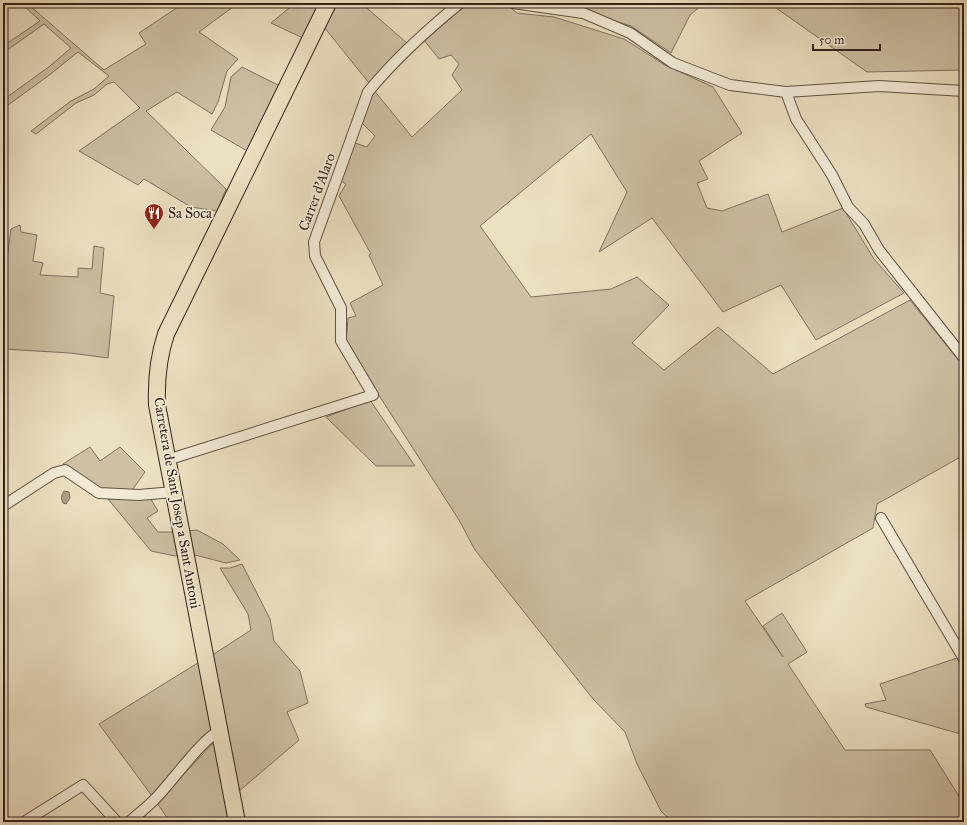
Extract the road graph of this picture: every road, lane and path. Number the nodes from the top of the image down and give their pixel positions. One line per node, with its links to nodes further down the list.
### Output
1 (328, 3): 7 (main road, Carretera de Sant Josep a Sant Antoni)
2 (460, 3): 7 (street, Carrer d'Alaro)
3 (513, 3): 5 (street)
4 (964, 91): 5 (street)
5 (786, 92): 6 (street)
6 (964, 358)
7 (168, 460): 8 (main road, Carretera de Sant Josep a Sant Antoni)
8 (174, 492): 9 (street); 12 (main road, Carretera de Sant Josep a Sant Antoni)
9 (3, 506)
10 (881, 518): 11 (street)
11 (964, 659)
12 (220, 731): 15 (street); 16 (main road, Carretera de Sant Josep a Sant Antoni)
13 (24, 822): 14 (street)
14 (117, 822)
15 (129, 822)
16 (237, 822)

